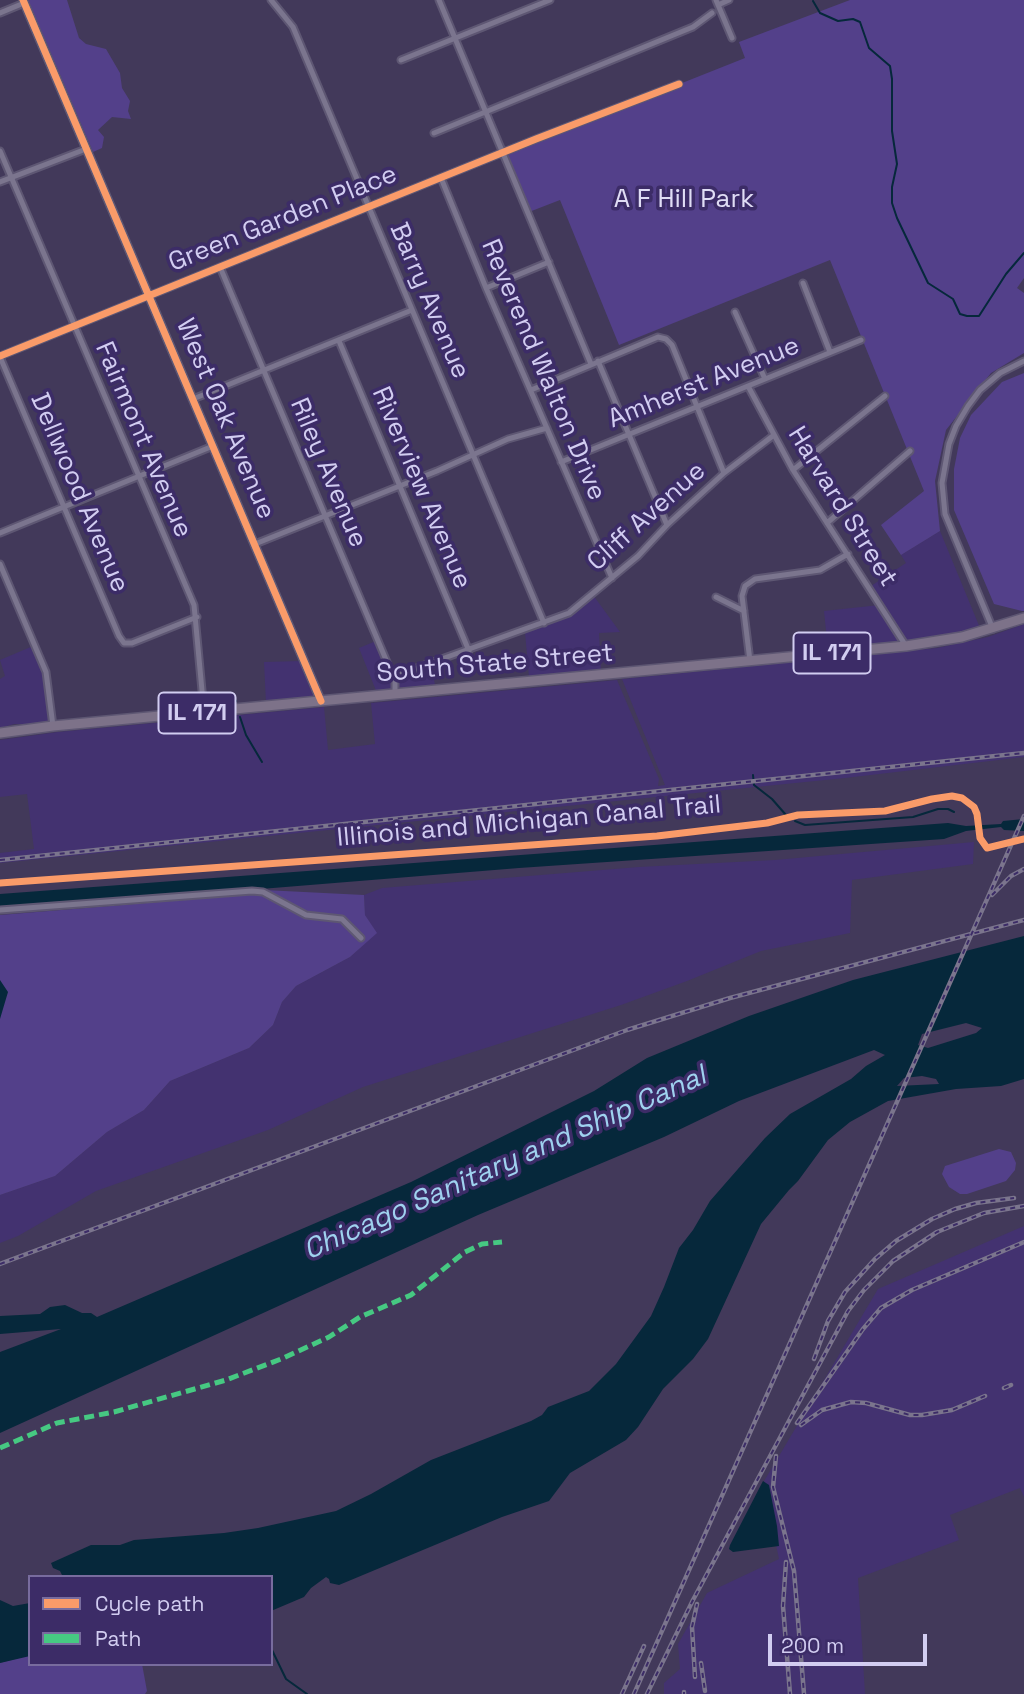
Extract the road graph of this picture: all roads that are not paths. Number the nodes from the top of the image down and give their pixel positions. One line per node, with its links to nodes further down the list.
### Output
1 (271, 0): 21 (street, Barry Avenue)
2 (439, 0): 9 (street)
3 (550, 0): 9 (street)
4 (729, 0): 6 (street)
5 (23, 1): 7 (street); 15 (street, West Oak Avenue)
6 (717, 2): 10 (street)
7 (0, 13)
8 (712, 13): 13 (street)
9 (455, 38): 11 (street); 13 (street)
10 (732, 38)
11 (401, 60)
12 (679, 84): 17 (street, Green Garden Place)
13 (487, 112): 14 (street); 17 (street)
14 (434, 133)
15 (86, 149): 18 (street); 26 (street, West Oak Avenue)
16 (0, 151): 18 (street, Fairmont Avenue)
17 (504, 152): 19 (street, Green Garden Place); 22 (street)
18 (11, 178): 20 (street); 29 (street, Fairmont Avenue)
19 (441, 178): 21 (street, Green Garden Place); 25 (street, Reverend Walton Drive)
20 (0, 182)
21 (368, 207): 23 (street, Green Garden Place); 27 (street, Barry Avenue)
22 (549, 262): 25 (street); 36 (street)
23 (220, 267): 26 (street, Green Garden Place); 37 (street, Riley Avenue)
24 (803, 284): 32 (street)
25 (486, 288): 40 (street, Reverend Walton Drive)
26 (149, 296): 29 (street, Green Garden Place); 42 (street, West Oak Avenue)
27 (412, 310): 31 (street); 49 (street, Barry Avenue)
28 (735, 312): 38 (street)
29 (74, 327): 33 (street, Green Garden Place); 53 (street, Fairmont Avenue)
30 (860, 340): 32 (street, Amherst Avenue)
31 (339, 341): 37 (street); 54 (street, Riverview Avenue)
32 (830, 352): 38 (street, Amherst Avenue)
33 (0, 356): 55 (street, Dellwood Avenue)
34 (598, 361): 36 (street); 43 (street); 45 (street)
35 (1024, 361): 69 (street)
36 (591, 364): 40 (street)
37 (264, 370): 42 (street); 56 (street, Riley Avenue)
38 (765, 379): 39 (street, Amherst Avenue)
39 (748, 386): 43 (street, Amherst Avenue); 46 (street, Harvard Street)
40 (531, 390): 44 (street, Reverend Walton Drive)
41 (885, 396): 51 (street)
42 (193, 399): 47 (street, West Oak Avenue)
43 (698, 405): 45 (street, Amherst Avenue); 52 (street)
44 (547, 428): 49 (street); 50 (street, Reverend Walton Drive)
45 (629, 434): 50 (street, Amherst Avenue); 58 (street)
46 (774, 435): 51 (street, Harvard Street); 52 (street, Cliff Avenue)
47 (213, 446): 53 (street); 60 (street, West Oak Avenue)
48 (910, 451): 57 (street)
49 (472, 454): 54 (street); 68 (street, Barry Avenue)
50 (561, 461): 63 (street, Reverend Walton Drive)
51 (793, 470): 57 (street, Harvard Street)
52 (724, 473): 58 (street, Cliff Avenue)
53 (138, 477): 55 (street); 66 (street, Fairmont Avenue)
54 (400, 486): 56 (street); 71 (street, Riverview Avenue)
55 (65, 506): 59 (street); 66 (street, Dellwood Avenue)
56 (325, 517): 60 (street); 73 (street, Riley Avenue)
57 (827, 523): 61 (street, Harvard Street)
58 (667, 525): 63 (street, Cliff Avenue)
59 (0, 533)
60 (255, 544): 75 (street, West Oak Avenue)
61 (848, 554): 65 (street); 70 (street, Harvard Street)
62 (0, 564): 77 (street)
63 (612, 578): 68 (street, Cliff Avenue)
64 (716, 597): 65 (street)
65 (744, 611): 72 (street)
66 (197, 617): 76 (street, Fairmont Avenue)
67 (1024, 618): 69 (main road, IL 171)
68 (544, 622): 71 (street, Cliff Avenue)
69 (993, 629): 70 (main road, South State Street / IL 171)
70 (906, 646): 72 (main road, South State Street / IL 171)
71 (469, 650): 73 (street, Cliff Avenue)
72 (750, 661): 74 (main road, South State Street / IL 171)
73 (395, 681): 74 (street, Riley Avenue)
74 (395, 694): 75 (main road, South State Street / IL 171)
75 (321, 701): 76 (main road, South State Street / IL 171)
76 (204, 712): 77 (main road, South State Street / IL 171)
77 (53, 726): 78 (main road, South State Street / IL 171)
78 (0, 733)
79 (0, 910): 80 (street)
80 (361, 938)

